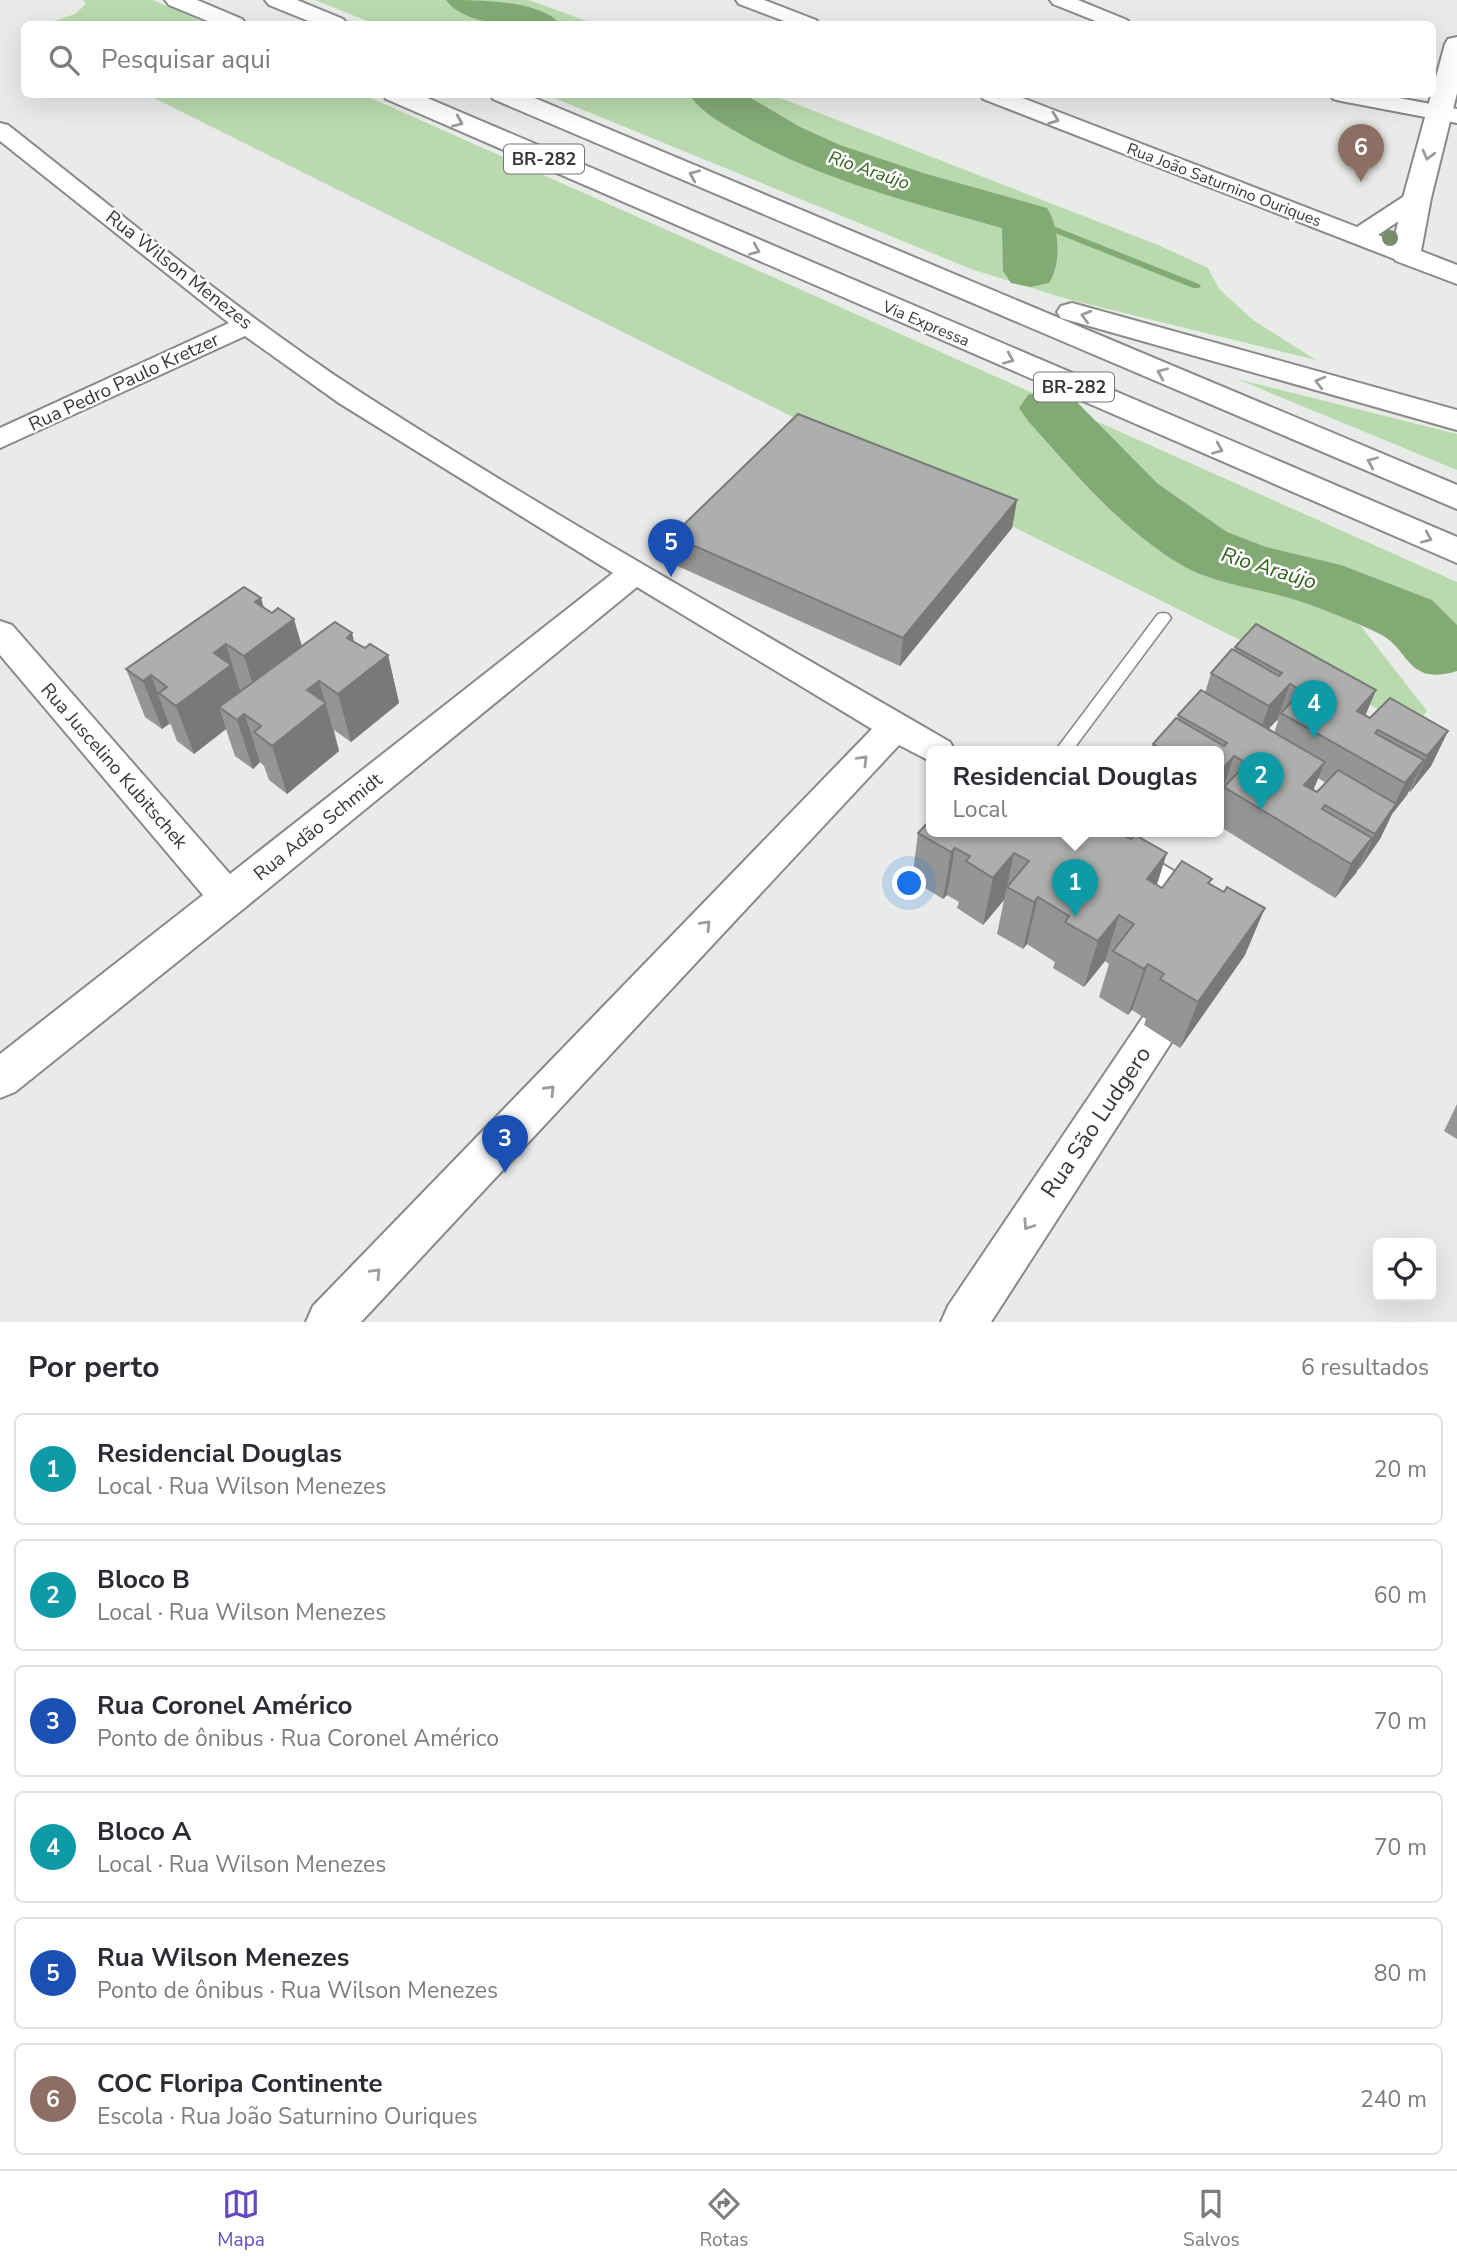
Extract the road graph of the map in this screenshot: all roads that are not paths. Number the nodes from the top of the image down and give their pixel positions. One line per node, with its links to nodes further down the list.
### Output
1 (177, 0): 5 (main road)
2 (277, 0): 6 (main road)
3 (746, 0): 7 (street)
4 (1060, 0): 8 (street)
5 (227, 21)
6 (328, 21)
7 (801, 21)
8 (1112, 21)
9 (1457, 44): 14 (main road)
10 (404, 98): 25 (main road, Via Expressa / BR-282, one-way to 25)
11 (512, 98): 19 (main road, BR-282, one-way to 11)
12 (1001, 98): 18 (street, Rua João Saturnino Ouriques, one-way to 18)
13 (1363, 98): 14 (street)
14 (1449, 114): 16 (main road, one-way to 16)
15 (0, 130): 21 (street, Rua Wilson Menezes)
16 (1417, 198): 17 (street); 18 (main road)
17 (1365, 233)
18 (1406, 255): 20 (main road, Rua João Saturnino Ouriques)
19 (892, 258): 22 (main road, one-way to 19); 24 (main road, BR-282, one-way to 19)
20 (1457, 275)
21 (247, 325): 23 (street, Rua Pedro Paulo Kretzer); 26 (street, Rua Wilson Menezes)
22 (1457, 420)
23 (0, 439)
24 (1457, 498)
25 (1457, 551)
26 (635, 572): 29 (street, Rua Wilson Menezes); 33 (street, Rua Adão Schmidt)
27 (1163, 618): 31 (lane)
28 (0, 633): 33 (street, Rua Juscelino Kubitschek)
29 (896, 726): 30 (street, Rua Wilson Menezes); 35 (street, one-way to 29)
30 (930, 746)
31 (1067, 746)
32 (1082, 837): 36 (street, Rua São Ludgero, one-way to 36)
33 (229, 899): 34 (street, Rua Adão Schmidt)
34 (0, 1079)
35 (329, 1322)
36 (964, 1322)

